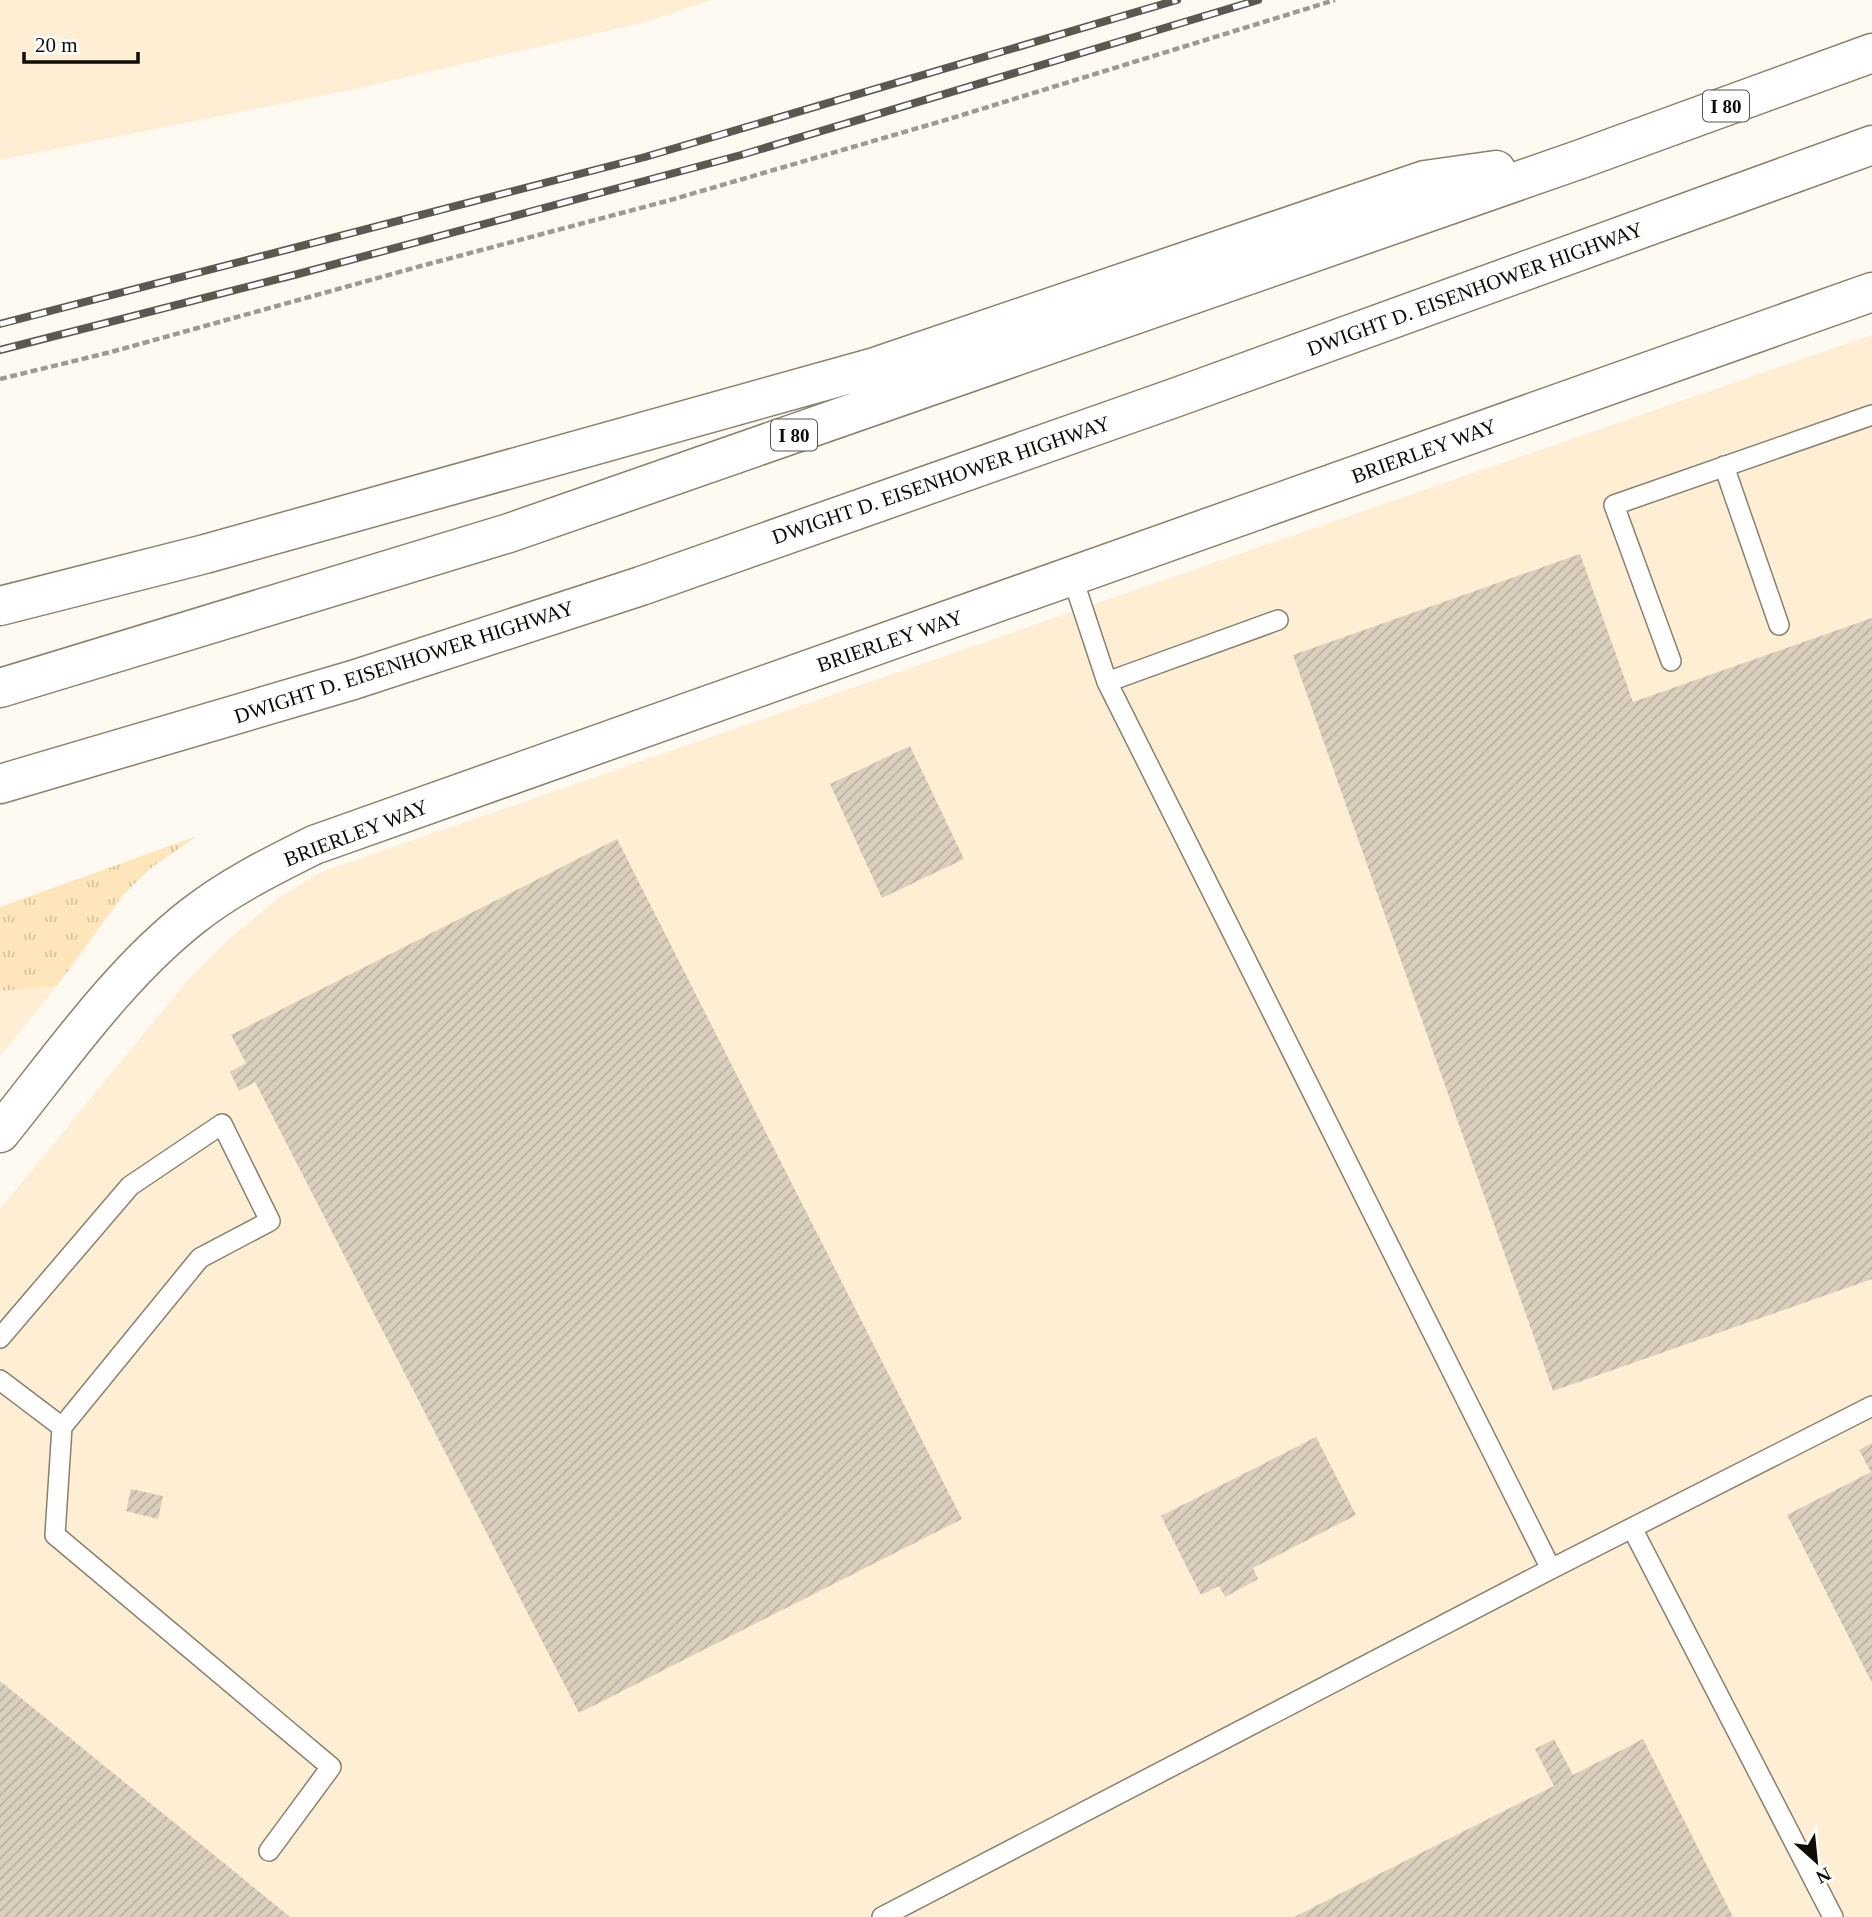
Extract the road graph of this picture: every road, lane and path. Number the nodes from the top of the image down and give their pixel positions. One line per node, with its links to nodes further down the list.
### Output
1 (1335, 0): 6 (path)
2 (1872, 53): 4 (main road, I 80)
3 (1872, 145): 10 (main road, DWIGHT D. EISENHOWER HIGHWAY)
4 (1581, 159): 11 (main road); 16 (main road, I 80)
5 (1872, 292): 9 (main road, BRIERLEY WAY)
6 (0, 379)
7 (1872, 415): 8 (lane)
8 (1724, 466): 13 (lane); 14 (lane)
9 (1072, 576): 15 (lane); 19 (main road, BRIERLEY WAY)
10 (641, 586): 17 (main road, DWIGHT D. EISENHOWER HIGHWAY); 18 (main road)
11 (0, 606)
12 (1278, 620): 15 (lane)
13 (1779, 625)
14 (1671, 662)
15 (1107, 682): 25 (lane)
16 (0, 688)
17 (0, 784)
18 (0, 806)
19 (0, 1133)
20 (0, 1338): 23 (lane)
21 (3, 1388): 23 (lane)
22 (1872, 1406): 24 (lane)
23 (62, 1427): 26 (lane)
24 (1632, 1528): 25 (lane); 28 (lane)
25 (1551, 1569): 27 (lane)
26 (269, 1851)
27 (882, 1917)
28 (1833, 1917)

